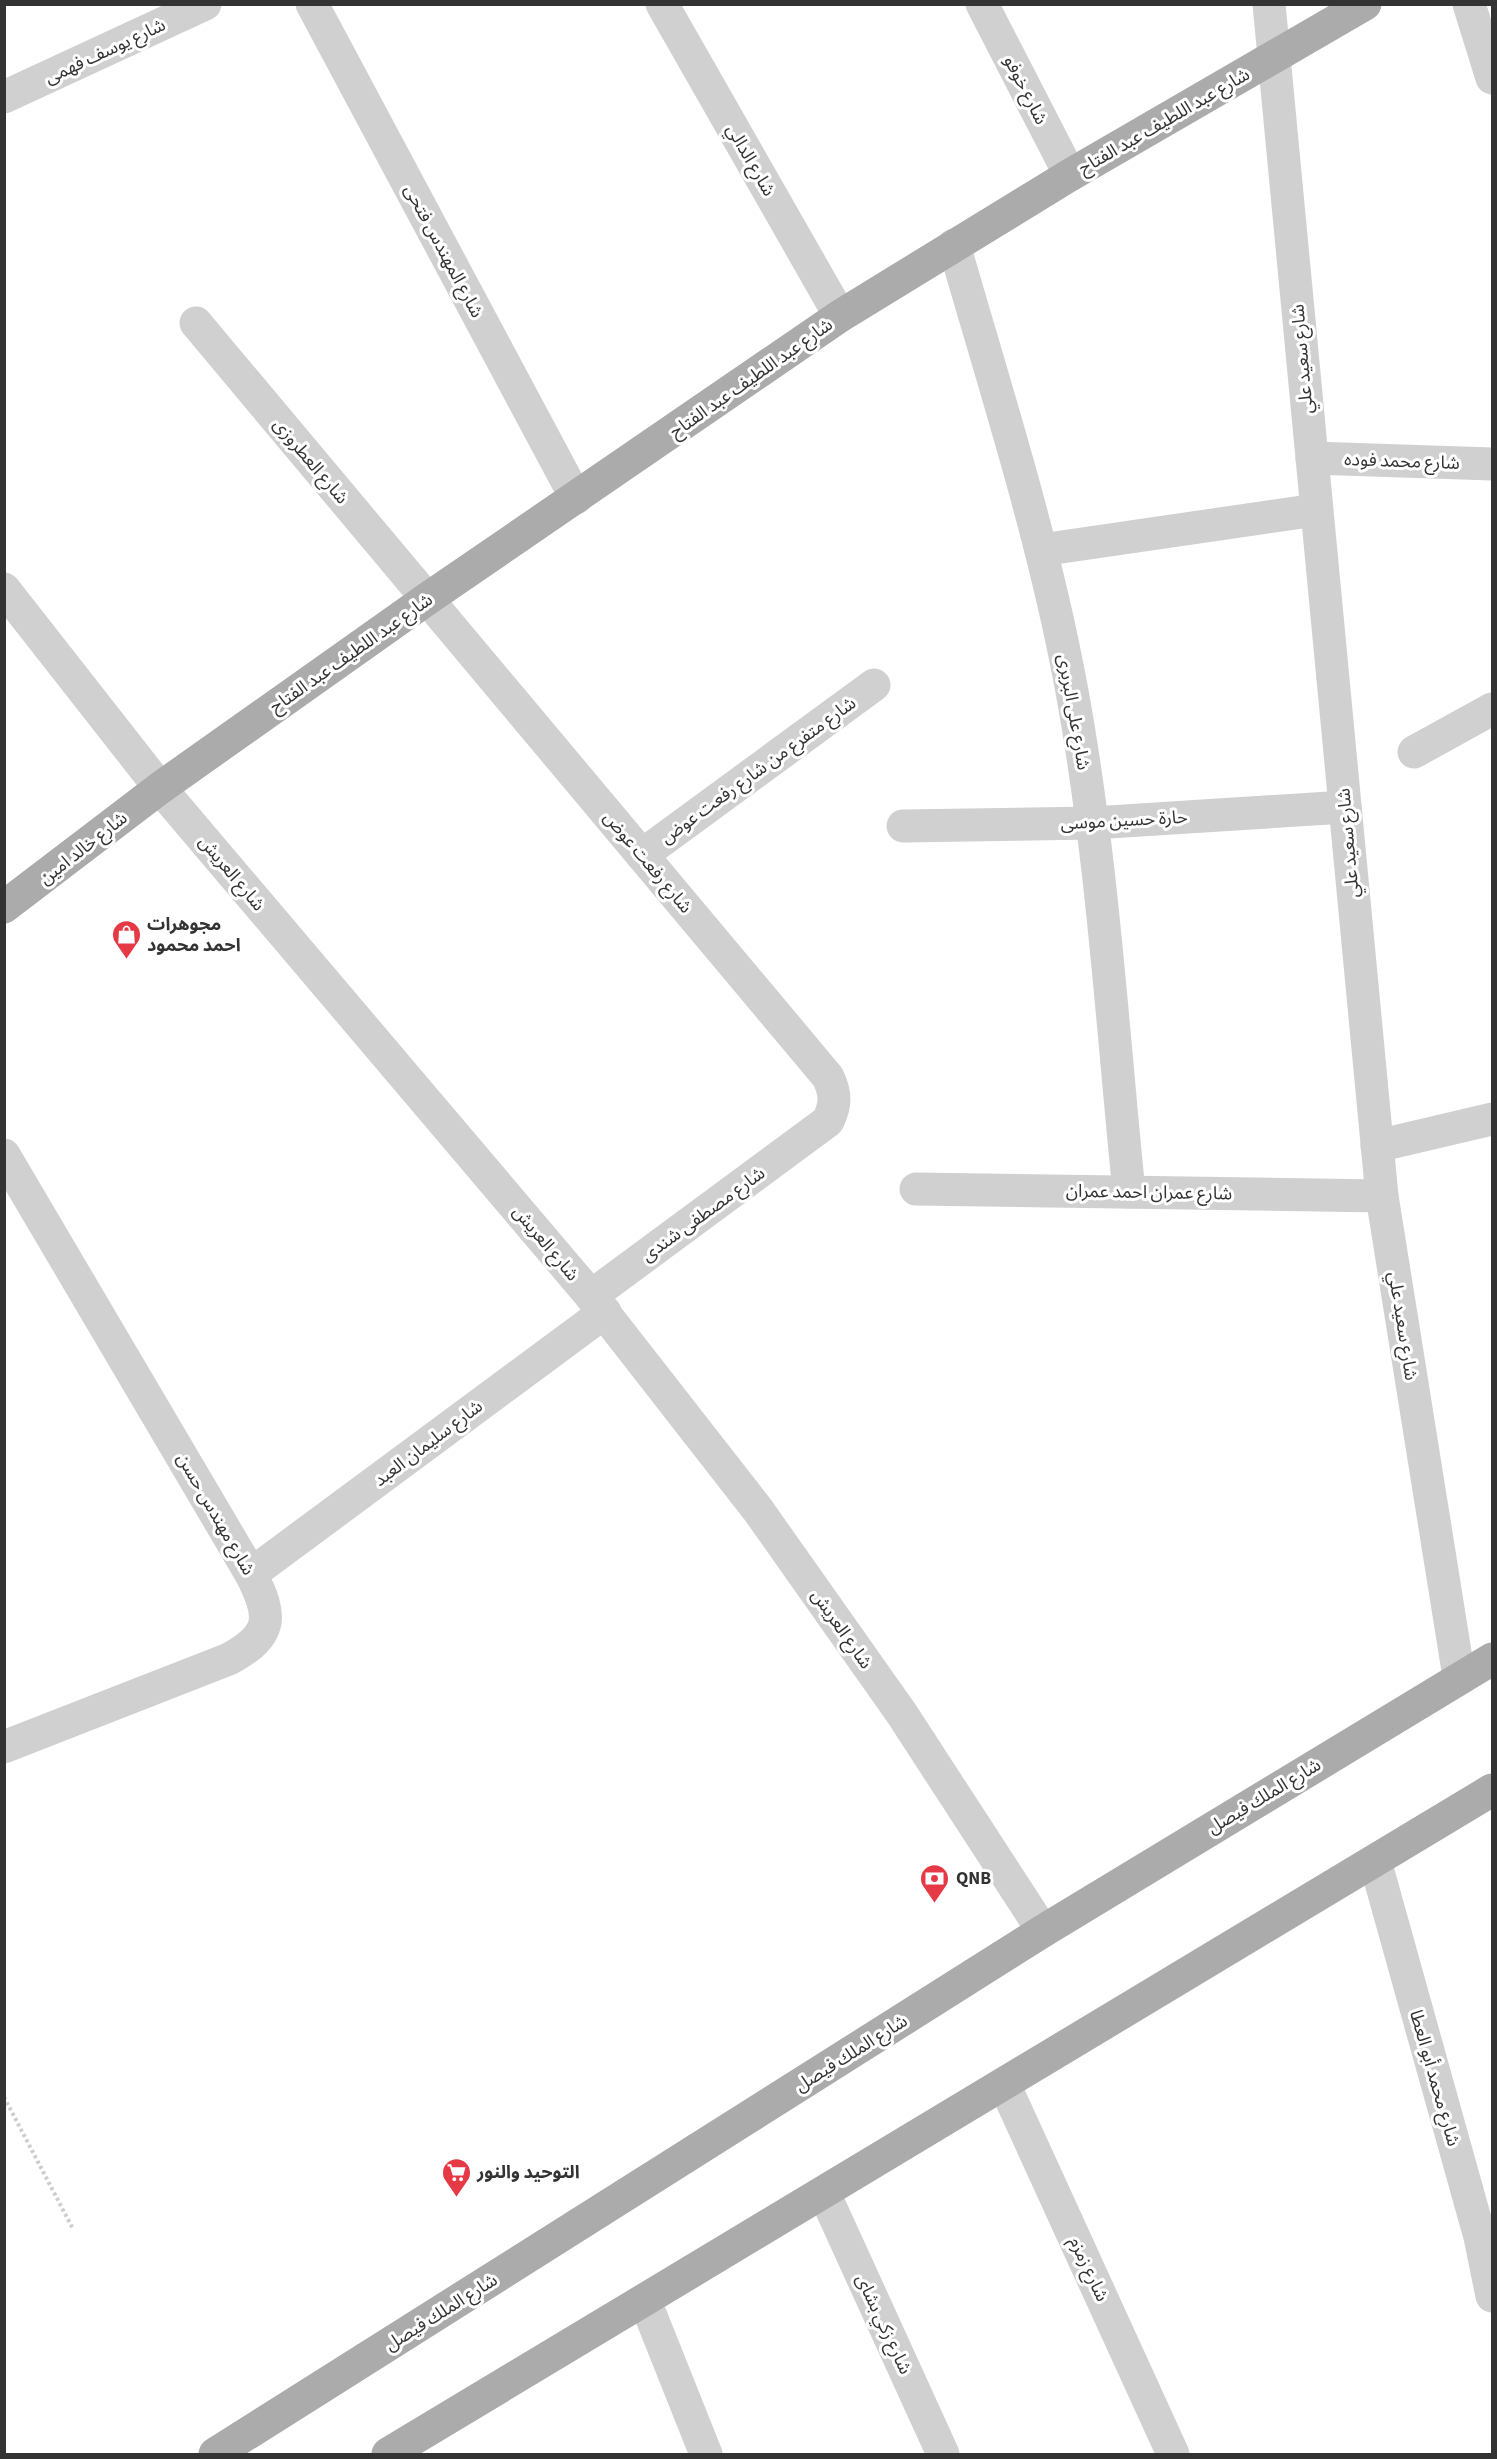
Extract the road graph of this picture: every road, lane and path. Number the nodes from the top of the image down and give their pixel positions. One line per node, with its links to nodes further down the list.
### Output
1 (205, 4): 10 (street, شارع يوسف فهمى)
2 (312, 4): 17 (street, شارع المهندس فتحى)
3 (662, 4): 13 (street, شارع الدالي)
4 (982, 4): 11 (street, شارع خوفو)
5 (1269, 4): 8 (street, شارع سعيد علي)
6 (1365, 4): 8 (main road, شارع عبد اللطيف عبد الفتاح)
7 (1469, 4): 9 (street)
8 (1274, 58): 11 (main road, شارع عبد اللطيف عبد الفتاح); 15 (street, شارع سعيد علي)
9 (1492, 78)
10 (4, 97)
11 (1070, 175): 12 (main road, شارع عبد اللطيف عبد الفتاح)
12 (954, 245): 13 (main road, شارع عبد اللطيف عبد الفتاح); 19 (street, شارع على البربرى)
13 (840, 316): 17 (main road, شارع عبد اللطيف عبد الفتاح)
14 (195, 323): 21 (street, شارع العطروزى)
15 (1312, 458): 16 (street, شارع محمد فوده); 18 (street, شارع سعيد علي)
16 (1492, 464)
17 (576, 498): 21 (main road, شارع عبد اللطيف عبد الفتاح)
18 (1316, 510): 19 (street); 26 (street, شارع سعيد علي)
19 (1041, 550): 27 (street, شارع على البربرى)
20 (4, 589): 25 (street, شارع العريش)
21 (427, 599): 25 (main road, شارع عبد اللطيف عبد الفتاح); 29 (street, شارع رفعت عوض)
22 (874, 685): 29 (street, شارع متفرع من شارع رفعت عوض)
23 (1492, 709): 24 (street)
24 (1414, 752)
25 (160, 788): 30 (main road, شارع خالد امين); 38 (street, شارع العريش)
26 (1345, 807): 27 (street, حارة حسين موسى); 33 (street, شارع سعيد علي)
27 (1093, 823): 28 (street, حارة حسين موسى); 36 (street, شارع على البربرى)
28 (903, 826)
29 (642, 855): 32 (street, شارع رفعت عوض)
30 (4, 907)
31 (1492, 1119): 33 (street)
32 (816, 1131): 38 (street, شارع مصطفى شندى)
33 (1377, 1146): 37 (street, شارع سعيد علي)
34 (4, 1155): 39 (street, شارع مهندس حسن)
35 (916, 1189): 36 (street, شارع عمران احمد عمران)
36 (1129, 1192): 37 (street, شارع عمران احمد عمران)
37 (1382, 1196): 41 (street, شارع سعيد علي)
38 (598, 1304): 39 (street, شارع سليمان العبد); 45 (street, شارع العريش)
39 (251, 1574): 42 (street, شارع مهندس حسن)
40 (1492, 1659): 41 (main road, شارع الملك فيصل)
41 (1459, 1677): 45 (main road, شارع الملك فيصل)
42 (4, 1747)
43 (1492, 1790): 44 (main road)
44 (1375, 1861): 46 (main road); 50 (street, شارع محمد أبو العطا)
45 (1043, 1931): 52 (main road, شارع الملك فيصل)
46 (1004, 2084): 48 (main road); 56 (street, شارع زمزم)
47 (4, 2097): 49 (path)
48 (824, 2193): 51 (main road); 55 (street, شارع زكي بشاى)
49 (73, 2229)
50 (1492, 2296)
51 (645, 2301): 53 (main road); 54 (street)
52 (215, 2454)
53 (388, 2454)
54 (706, 2454)
55 (943, 2454)
56 (1173, 2454)

